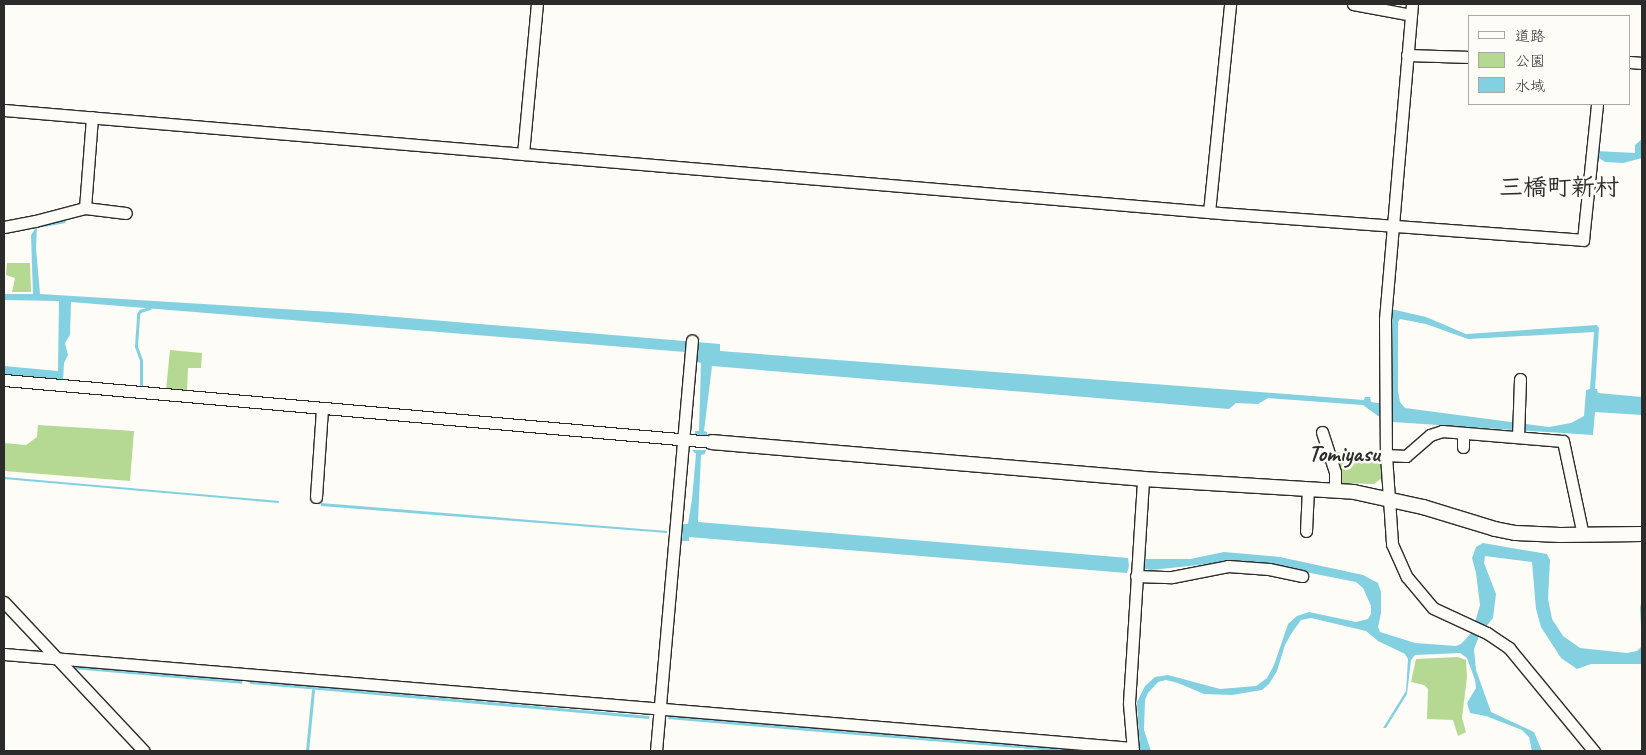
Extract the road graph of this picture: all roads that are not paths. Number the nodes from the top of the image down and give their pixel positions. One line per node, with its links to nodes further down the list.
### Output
1 (537, 4): 10 (street)
2 (1230, 4): 12 (street)
3 (1353, 4): 4 (street)
4 (1411, 10): 5 (street)
5 (1408, 55): 6 (street); 15 (street)
6 (1468, 57)
7 (1597, 105): 15 (street)
8 (4, 110): 9 (street)
9 (92, 117): 10 (street); 11 (street)
10 (523, 154): 12 (street)
11 (85, 208): 13 (street); 14 (street)
12 (1209, 212): 15 (street)
13 (126, 213)
14 (4, 226)
15 (1394, 227): 26 (street)
16 (692, 341): 23 (street)
17 (1520, 379): 22 (street)
18 (4, 380): 19 (street)
19 (322, 408): 23 (street); 30 (street)
20 (1322, 432): 29 (street)
21 (1463, 432): 22 (street); 25 (street); 26 (street)
22 (1518, 437): 34 (street)
23 (688, 440): 24 (street); 40 (street)
24 (712, 442): 27 (street)
25 (1463, 447)
26 (1386, 455): 31 (street)
27 (1143, 479): 28 (street); 35 (street)
28 (1308, 490): 29 (street); 32 (street)
29 (1335, 491): 31 (street)
30 (316, 497)
31 (1388, 498): 34 (street); 44 (street)
32 (1306, 531)
33 (1642, 534): 34 (street)
34 (1582, 535)
35 (1136, 574): 36 (street); 41 (street)
36 (1302, 576)
37 (4, 602): 39 (street)
38 (4, 654): 39 (street)
39 (56, 658): 40 (street); 42 (street)
40 (660, 709): 41 (street); 43 (street)
41 (1132, 749)
42 (144, 751)
43 (656, 751)
44 (1594, 751)

